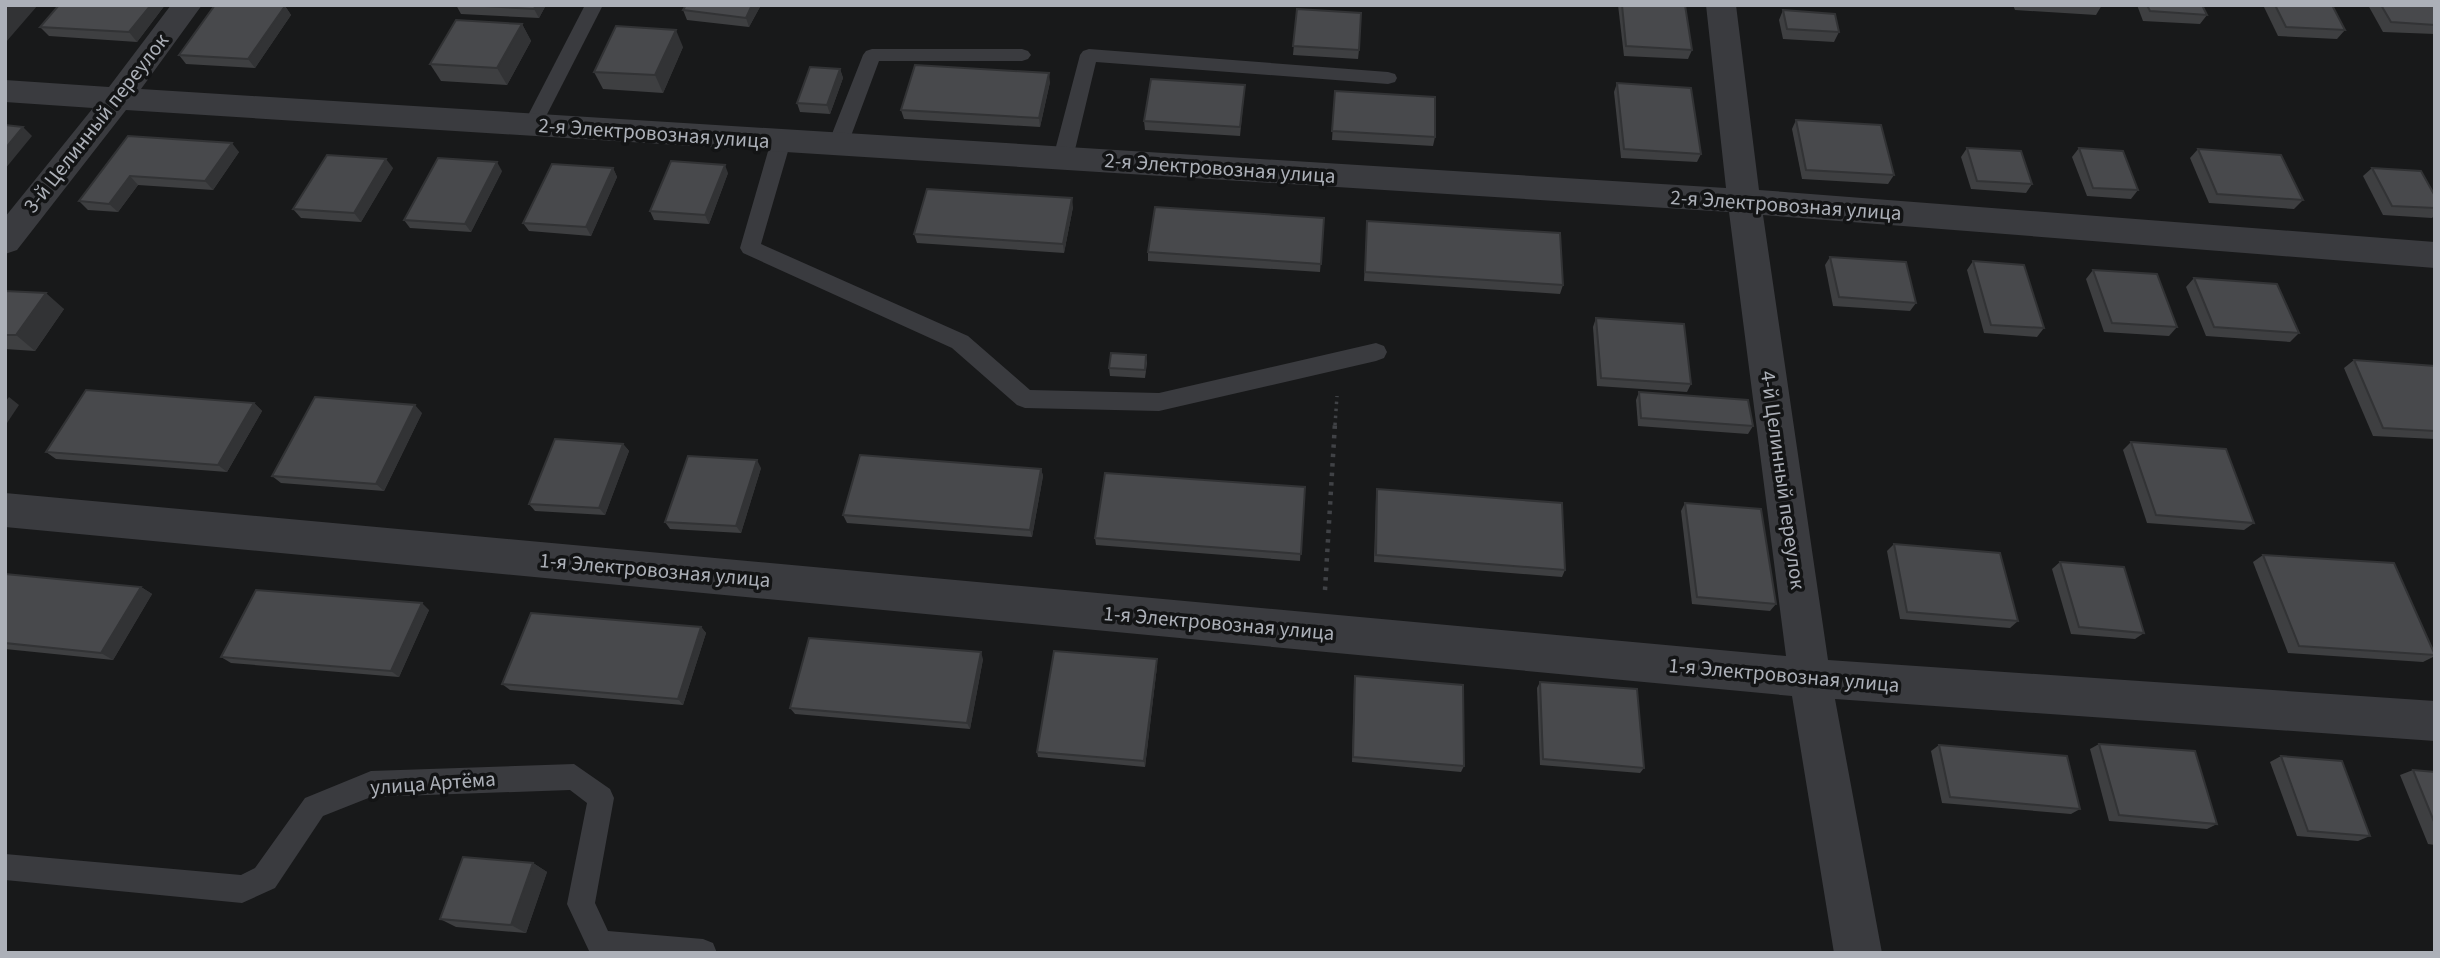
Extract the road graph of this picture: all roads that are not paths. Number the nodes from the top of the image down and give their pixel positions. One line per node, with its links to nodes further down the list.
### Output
1 (187, 5): 7 (street, 3-й Целинный переулок)
2 (594, 5): 8 (lane)
3 (1721, 5): 12 (street, 4-й Целинный переулок)
4 (1021, 55): 10 (lane)
5 (1388, 78): 11 (lane)
6 (5, 92): 7 (street, 2-я Электровозная улица)
7 (117, 99): 8 (street, 2-я Электровозная улица); 13 (street, 3-й Целинный переулок)
8 (532, 125): 9 (street, 2-я Электровозная улица)
9 (781, 141): 10 (street, 2-я Электровозная улица); 15 (lane)
10 (838, 144): 11 (street, 2-я Электровозная улица)
11 (1063, 158): 12 (street, 2-я Электровозная улица)
12 (1744, 201): 14 (street, 2-я Электровозная улица); 17 (street, 4-й Целинный переулок)
13 (5, 241)
14 (2435, 255)
15 (1376, 352)
16 (5, 510): 17 (street, 1-я Электровозная улица)
17 (1810, 678): 18 (street, 1-я Электровозная улица); 21 (street, 4-й Целинный переулок)
18 (2435, 721)
19 (5, 867): 20 (lane, улица Артёма)
20 (704, 953)
21 (1858, 953)

